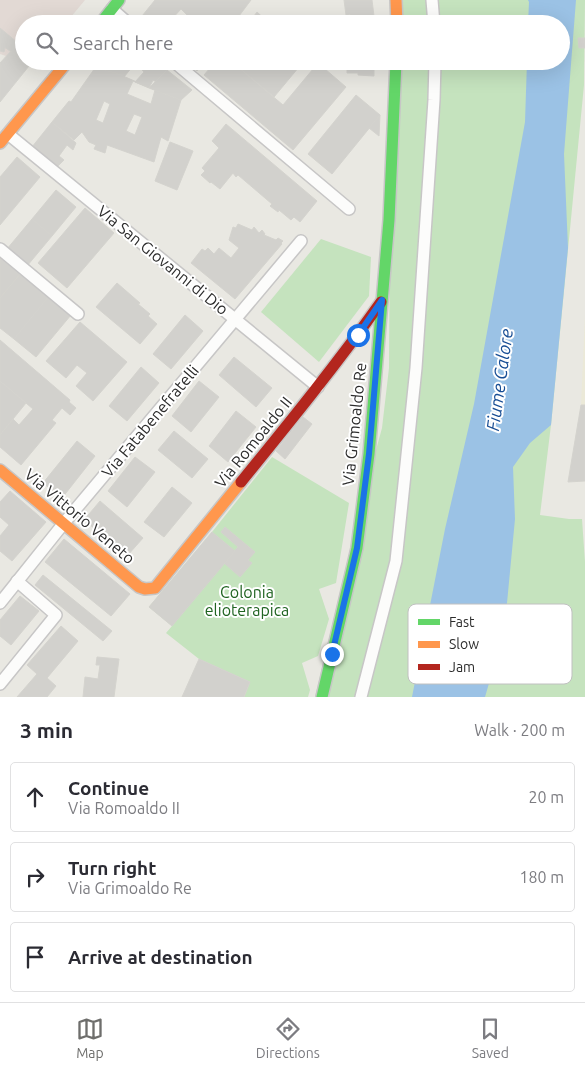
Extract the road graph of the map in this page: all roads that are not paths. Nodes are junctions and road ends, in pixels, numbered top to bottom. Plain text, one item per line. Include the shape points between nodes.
1 (120, 0) edge
2 (396, 0) edge
3 (432, 0) edge
4 (112, 9) junction
5 (107, 15) edge
6 (119, 15) edge
7 (397, 15) edge
8 (433, 15) edge
9 (61, 70) edge
10 (184, 70) edge
11 (396, 70) edge
12 (435, 70) edge
13 (4, 138) edge
14 (348, 209) dead end
15 (301, 241) dead end
16 (0, 250) edge
17 (382, 300) junction
18 (78, 314) dead end
19 (237, 320) junction
20 (318, 387) junction
21 (0, 470) edge
22 (64, 523) junction
23 (17, 581) junction
24 (139, 587) joint
25 (0, 602) edge
26 (0, 684) edge
27 (322, 697) edge
28 (361, 697) edge

1 - 4 street
2 - 7 street
3 - 8 street
4 - 5 street
4 - 6 street
9 - 13 street
10 - 14 street
11 - 17 street, Via Grimoaldo Re
12 - 28 street via 416,368 396,560
13 - 19 street, Via San Giovanni di Dio
15 - 19 street, Via Fatabenefratelli
16 - 18 street
17 - 20 street, Via Romoaldo II
17 - 27 street, Via Grimoaldo Re via 369,454 357,548
19 - 20 street, Via San Giovanni di Dio
19 - 22 street, Via Fatabenefratelli
20 - 24 street, Via Romoaldo II via 154,588 145,590
21 - 22 street, Via Vittorio Veneto
22 - 23 street, Via Fatabenefratelli
22 - 24 street, Via Vittorio Veneto
23 - 25 street, Via Fatabenefratelli
23 - 26 street via 56,615

